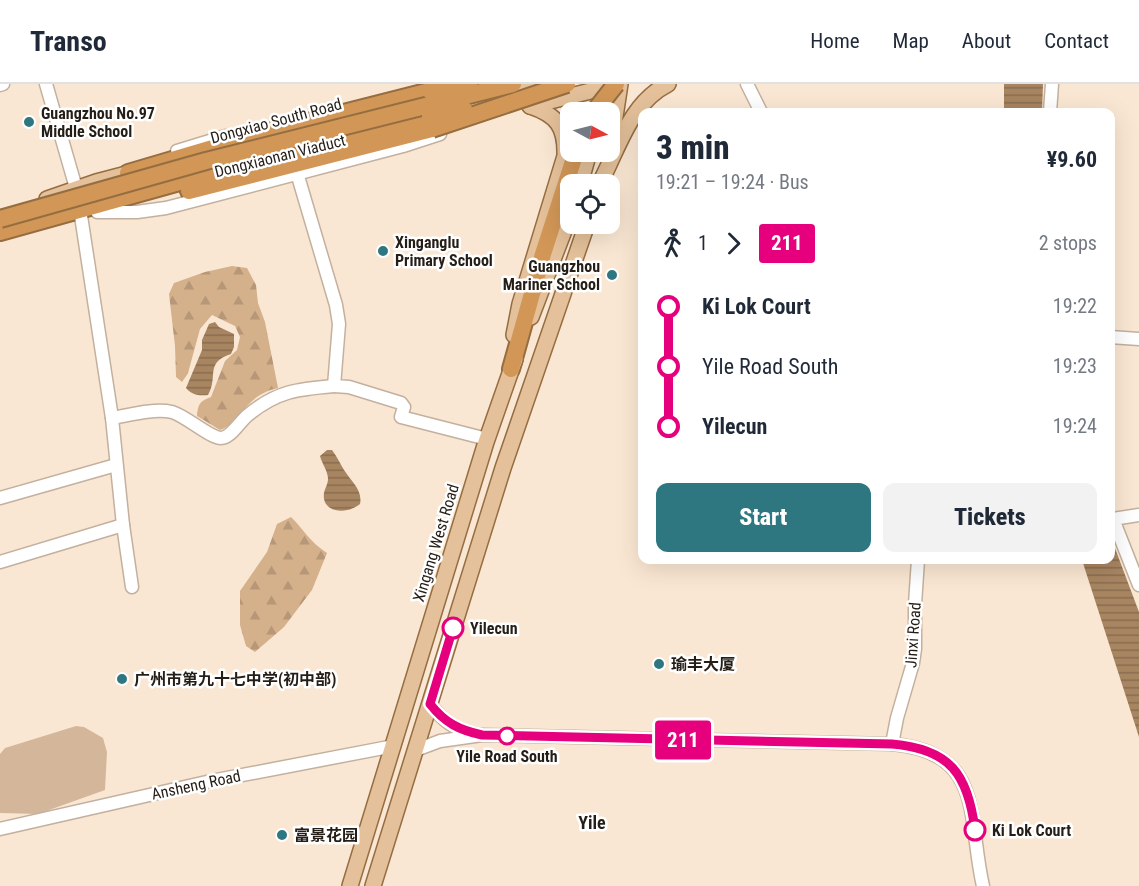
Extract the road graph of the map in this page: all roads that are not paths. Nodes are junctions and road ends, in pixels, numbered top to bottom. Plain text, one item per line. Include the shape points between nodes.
1 (46, 84) edge
2 (467, 84) edge
3 (513, 84) edge
4 (542, 84) edge
5 (564, 84) edge
6 (668, 84) edge
7 (747, 84) edge
8 (1052, 84) edge
9 (607, 85) edge
10 (432, 89) edge
11 (599, 102) edge
12 (599, 102) edge
13 (609, 102) edge
14 (530, 106) junction
15 (759, 108) edge
16 (1050, 108) edge
17 (443, 116) junction
18 (476, 121) junction
19 (424, 123) junction
20 (573, 162) edge
21 (128, 173) junction
22 (297, 173) junction
23 (605, 174) edge
24 (76, 188) junction
25 (0, 213) edge
26 (89, 214) junction
27 (0, 219) edge
28 (0, 232) edge
29 (563, 234) edge
30 (584, 234) edge
31 (0, 238) edge
32 (1115, 337) edge
33 (1139, 339) edge
34 (511, 369) junction
35 (334, 386) junction
36 (112, 418) junction
37 (487, 439) junction
38 (116, 465) junction
39 (0, 498) edge
40 (1139, 514) edge
41 (1115, 519) edge
42 (1115, 524) edge
43 (123, 525) junction
44 (0, 562) edge
45 (918, 564) edge
46 (1139, 585) edge
47 (132, 587) dead end
48 (430, 704) junction
49 (482, 735) junction
50 (892, 744) junction
51 (393, 746) junction
52 (416, 750) junction
53 (0, 829) edge
54 (350, 886) edge
55 (373, 886) edge
56 (983, 886) edge

1 - 24 street
2 - 10 main road, Dongxiao South Road
2 - 21 highway, bridge via 241,140
3 - 27 highway, Dongxiaonan Viaduct, bridge via 206,160
4 - 17 main road
5 - 26 highway, bridge via 432,129
5 - 28 highway, Dongxiaonan Viaduct, bridge via 208,174
6 - 23 main road via 635,111
7 - 15 street
8 - 16 street
9 - 11 highway, bridge
9 - 12 main road
9 - 13 main road
9 - 14 main road
10 - 17 street via 443,107
10 - 21 main road, Dongxiao South Road via 372,114 202,159
14 - 18 main road
14 - 34 main road via 554,118 566,139 565,156 520,304
17 - 19 main road
18 - 19 main road
18 - 22 street via 422,141
19 - 26 main road via 159,191
20 - 34 highway
21 - 24 main road, Dongxiao South Road
22 - 26 street via 166,208
22 - 35 street via 336,305 339,324
24 - 25 main road, Dongxiao South Road
26 - 31 main road
26 - 36 street
29 - 34 main road, Xingang West Road
30 - 48 main road via 503,468
32 - 33 street
34 - 37 main road, Xingang West Road
35 - 36 street via 277,395 223,438 172,412
35 - 37 street via 401,403 401,417
36 - 38 street
37 - 51 main road, Xingang West Road
38 - 39 street
38 - 43 street
40 - 41 street
42 - 46 street
43 - 44 street
43 - 47 street
45 - 50 street, Jinxi Road via 913,663
48 - 49 street via 454,728
48 - 52 main road
49 - 50 street
49 - 52 street via 440,741
50 - 56 street via 927,750 941,757 958,774 969,797
51 - 53 street, Ansheng Road via 211,781
51 - 54 main road, Xingang West Road
52 - 55 main road

